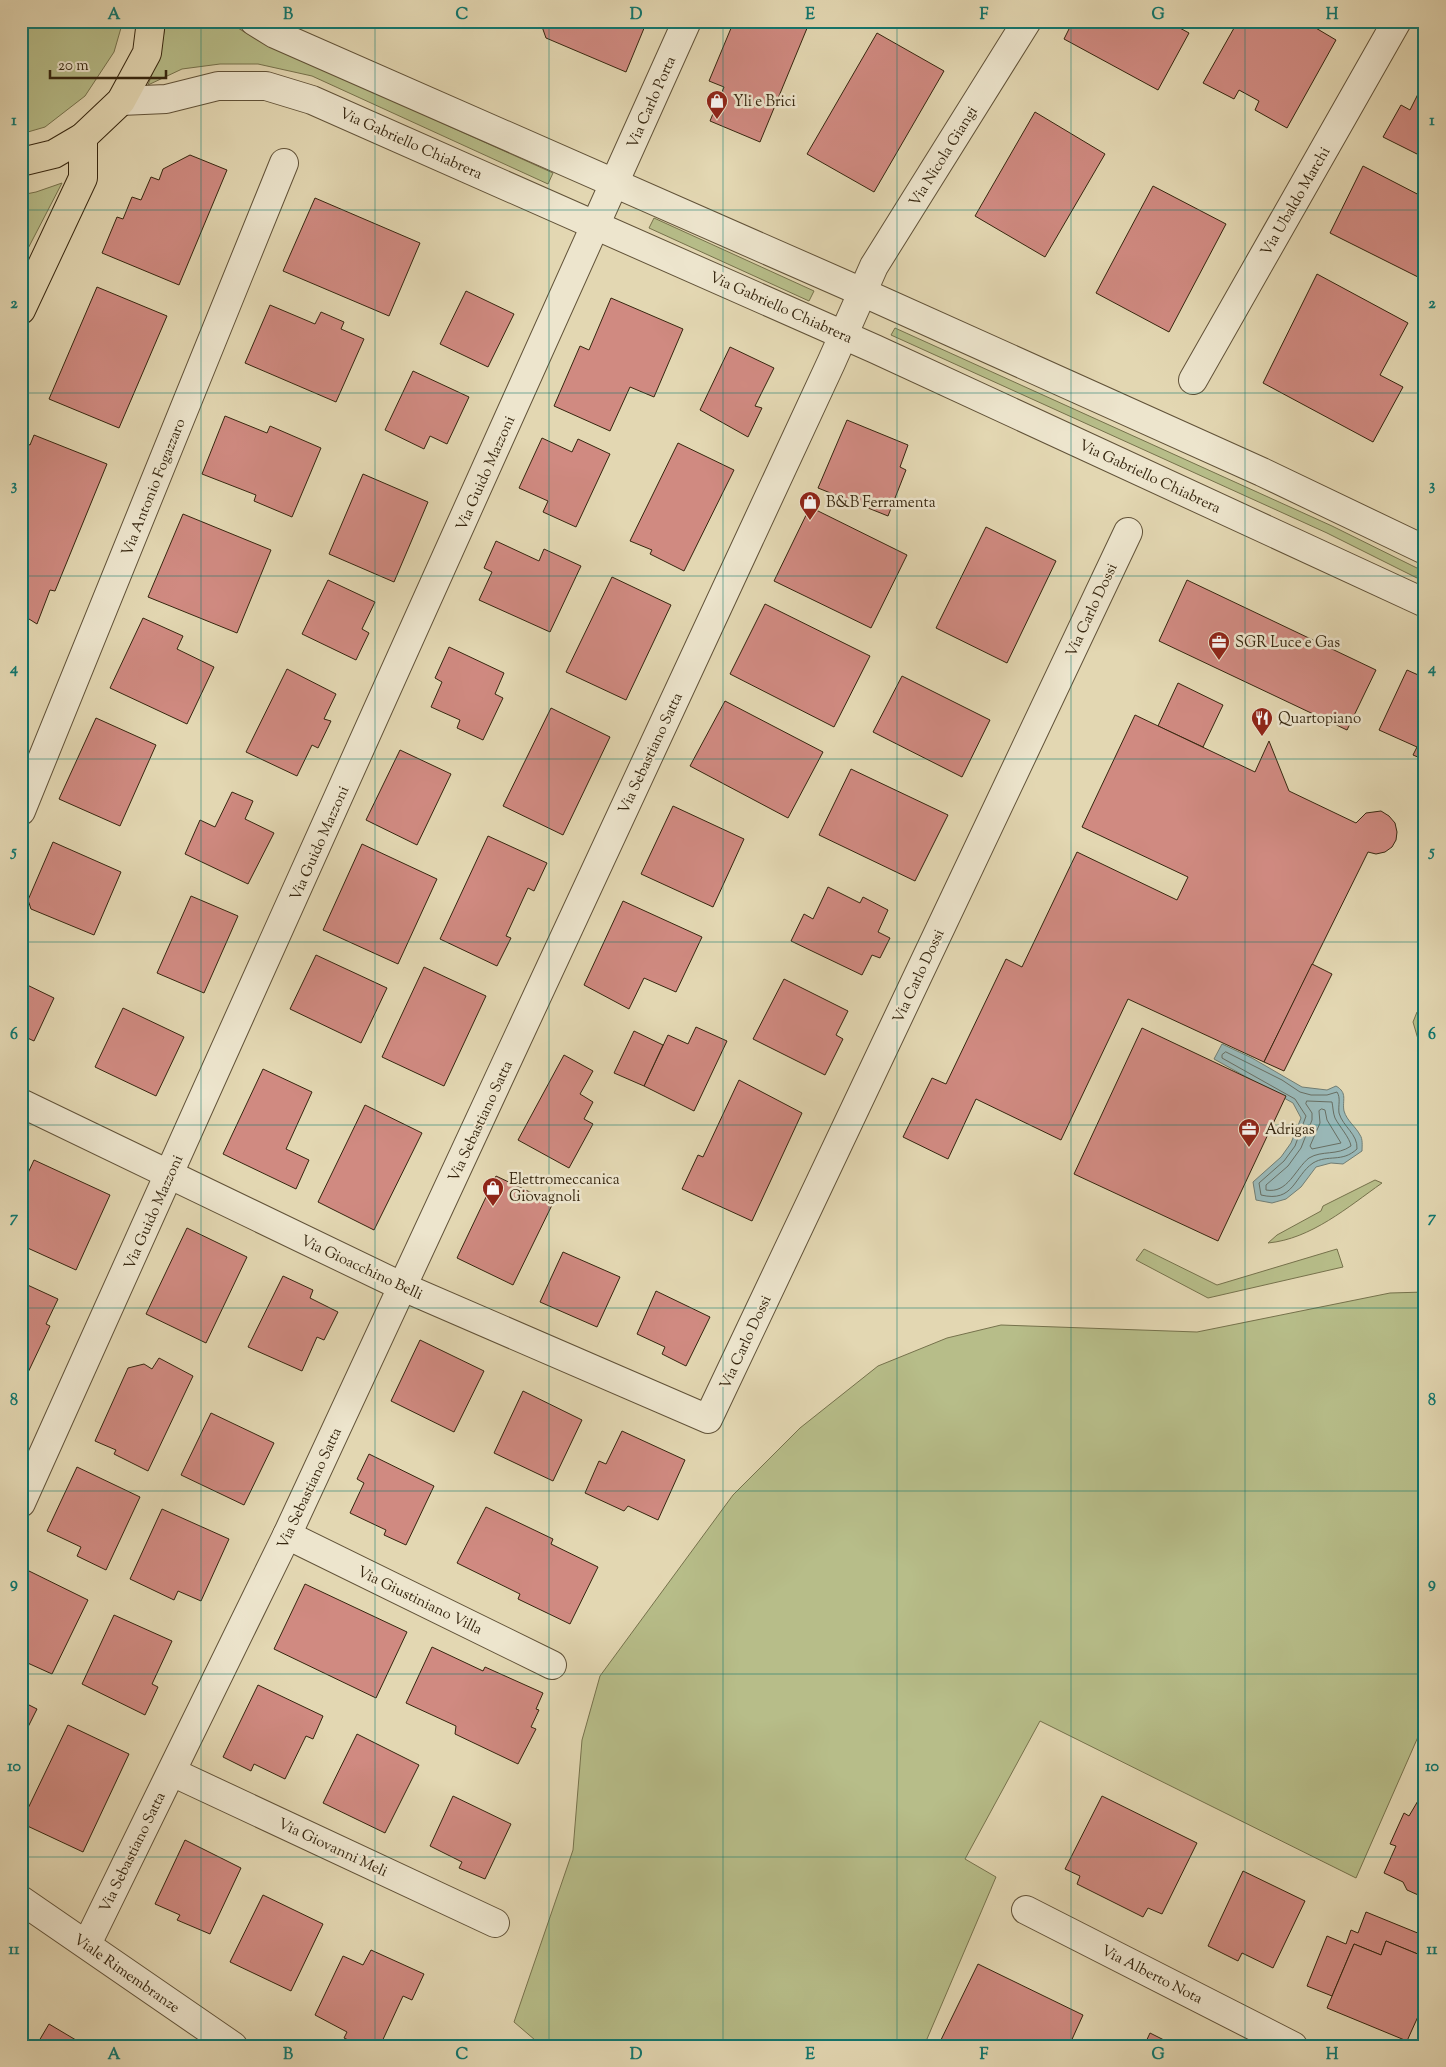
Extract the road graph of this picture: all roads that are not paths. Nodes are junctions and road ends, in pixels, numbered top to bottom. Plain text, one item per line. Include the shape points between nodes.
1 (152, 21) edge
2 (254, 21) edge
3 (687, 21) edge
4 (1027, 21) edge
5 (1397, 21) edge
6 (121, 101) junction
7 (82, 138) junction
8 (21, 162) edge
9 (284, 163) dead end
10 (615, 182) junction
11 (596, 225) junction
12 (862, 292) junction
13 (21, 310) edge
14 (843, 335) junction
15 (1193, 380) dead end
16 (1128, 532) dead end
17 (1425, 550) edge
18 (1425, 602) edge
19 (21, 811) edge
20 (21, 1102) edge
21 (169, 1176) junction
22 (403, 1287) junction
23 (708, 1420) joint
24 (21, 1503) edge
25 (287, 1535) junction
26 (552, 1665) dead end
27 (172, 1772) junction
28 (21, 1900) edge
29 (1026, 1910) dead end
30 (495, 1922) dead end
31 (88, 1944) junction
32 (1281, 2043) edge
33 (233, 2046) edge

1 - 6 main road via 147,53
2 - 10 street via 275,34
3 - 10 street, Via Carlo Porta
4 - 12 street, Via Nicola Giangi via 874,266
5 - 15 street, Via Ubaldo Marchi
6 - 7 main road
6 - 11 street, Via Gabriello Chiabrera via 166,99 218,86 266,86 312,100
7 - 8 main road via 54,154
7 - 13 main road via 83,178
9 - 19 street, Via Antonio Fogazzaro
10 - 11 street, Via Guido Mazzoni
10 - 12 street
11 - 14 street, Via Gabriello Chiabrera
11 - 21 street, Via Guido Mazzoni
12 - 14 street, Via Sebastiano Satta
12 - 17 street via 1262,472
14 - 18 street, Via Gabriello Chiabrera
14 - 22 street, Via Sebastiano Satta
16 - 23 street, Via Carlo Dossi
20 - 21 street, Via Gioacchino Belli
21 - 22 street, Via Gioacchino Belli
21 - 24 street, Via Guido Mazzoni
22 - 23 street, Via Gioacchino Belli
22 - 25 street, Via Sebastiano Satta
25 - 26 street, Via Giustiniano Villa
25 - 27 street, Via Sebastiano Satta
27 - 30 street, Via Giovanni Meli
27 - 31 street, Via Sebastiano Satta
28 - 31 street, Viale Rimembranze
29 - 32 street, Via Alberto Nota
31 - 33 street, Viale Rimembranze

